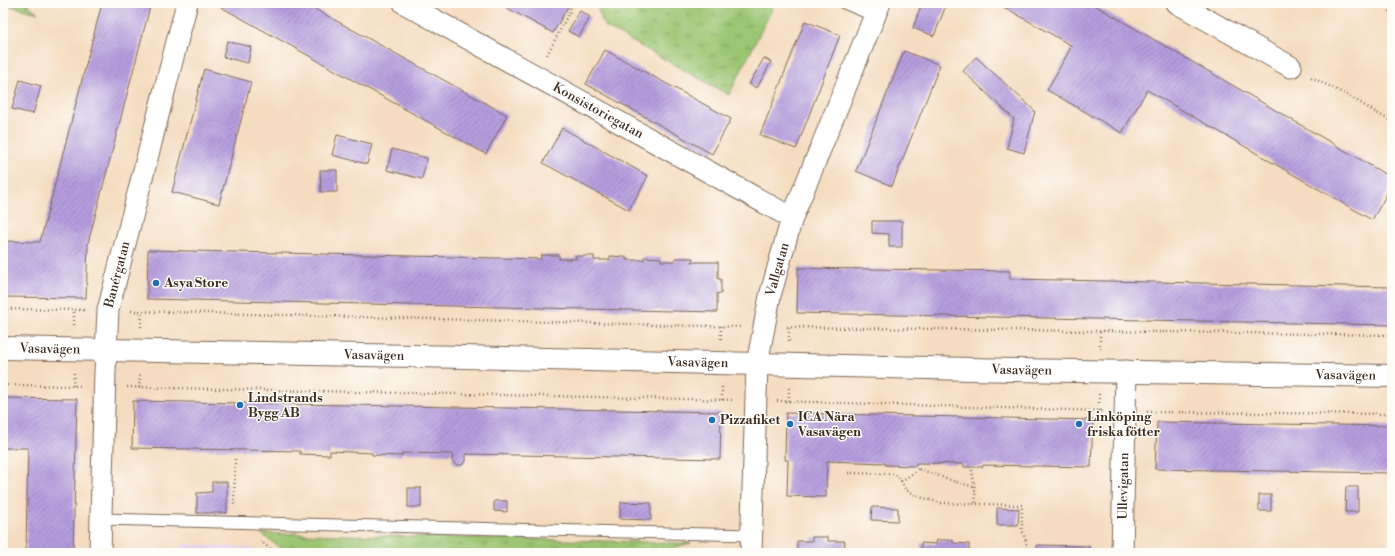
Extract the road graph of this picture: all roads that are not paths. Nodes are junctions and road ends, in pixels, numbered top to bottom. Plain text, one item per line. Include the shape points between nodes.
1 (187, 3) edge
2 (404, 3) edge
3 (844, 3) edge
4 (1177, 3) edge
5 (877, 10) edge
6 (1291, 67) road end
7 (792, 218) junction
8 (3, 348) edge
9 (106, 350) junction
10 (757, 364) junction
11 (1126, 371) junction
12 (1392, 376) edge
13 (101, 519) junction
14 (751, 544) edge
15 (100, 553) edge
16 (1122, 553) edge

1 - 9 street, Banérgatan via 108,310
2 - 7 street, Konsistoriegatan
3 - 5 lane
4 - 6 street
5 - 7 street, Vallgatan
7 - 10 street, Vallgatan via 763,328
8 - 9 main road, Vasavägen
9 - 10 main road, Vasavägen
9 - 13 street, Banérgatan
10 - 11 main road, Vasavägen
10 - 14 street, Vallgatan
11 - 12 main road, Vasavägen
11 - 16 street, Ullevigatan
13 - 14 lane via 233,522
13 - 15 street, Banérgatan

